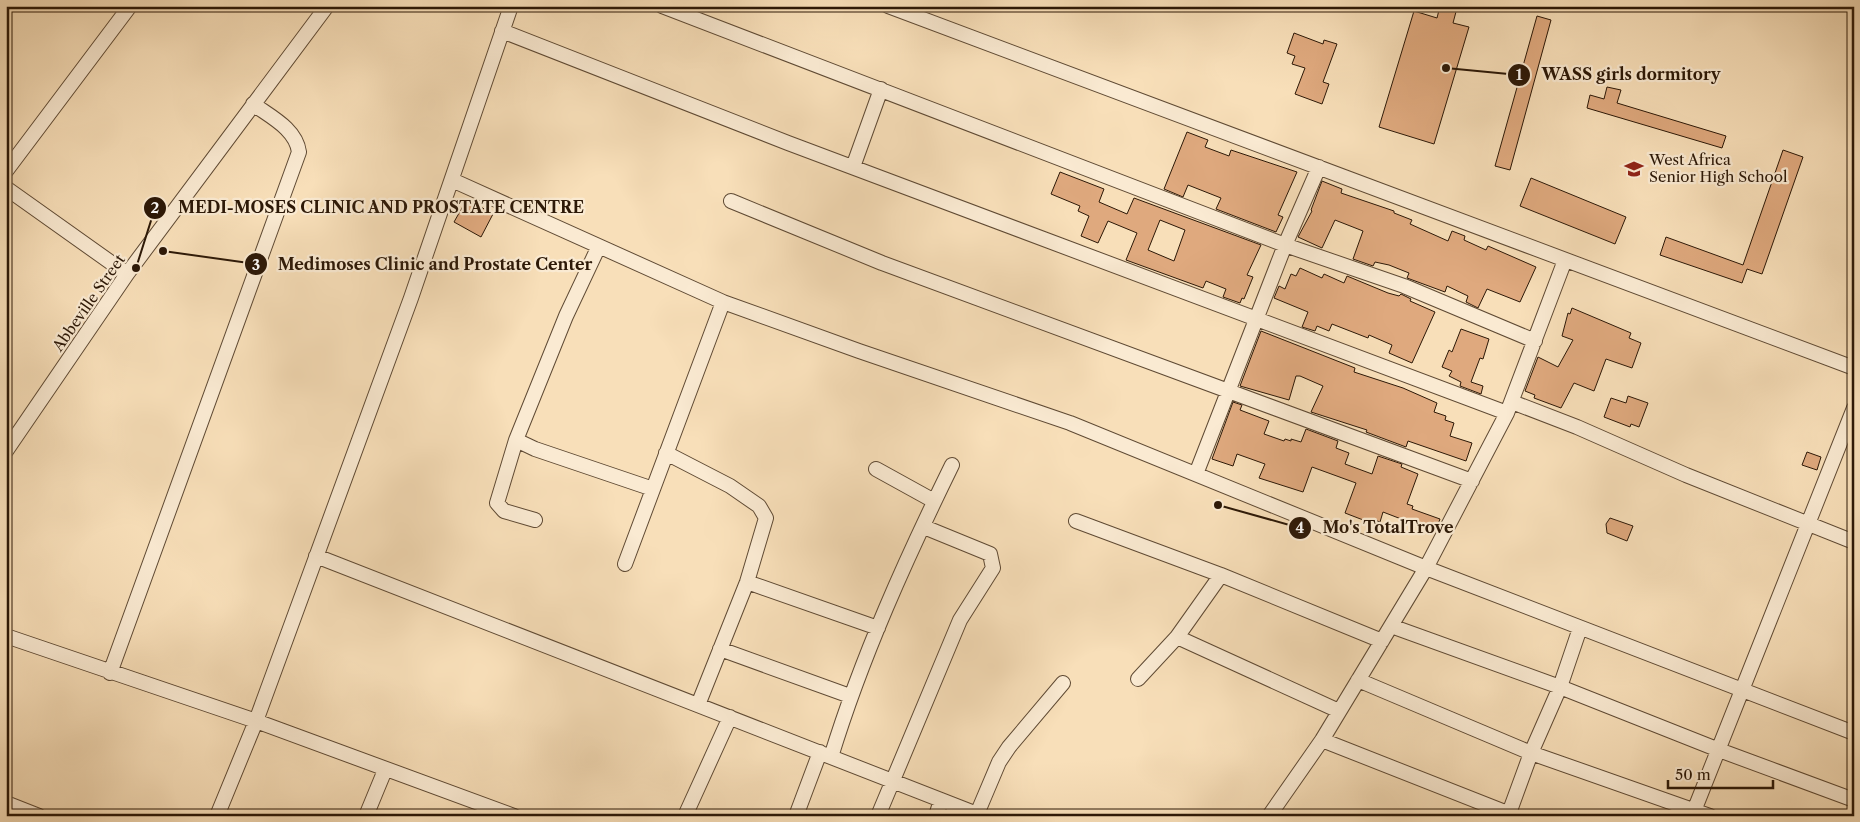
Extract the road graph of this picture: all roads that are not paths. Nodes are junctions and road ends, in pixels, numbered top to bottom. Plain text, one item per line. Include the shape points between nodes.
1 (130, 6) edge
2 (327, 6) edge
3 (511, 6) edge
4 (662, 6) edge
5 (888, 6) edge
6 (502, 31) junction
7 (881, 89) junction
8 (254, 104) junction
9 (853, 167) junction
10 (1319, 168) junction
11 (6, 172) edge
12 (452, 180) junction
13 (6, 188) edge
14 (731, 201) dead end
15 (1285, 245) junction
16 (598, 248) junction
17 (1566, 260) junction
18 (128, 274) junction
19 (723, 302) junction
20 (1258, 319) junction
21 (1535, 341) junction
22 (1854, 368) edge
23 (1229, 391) junction
24 (1510, 408) junction
25 (1854, 408) edge
26 (516, 440) junction
27 (6, 451) edge
28 (666, 452) junction
29 (952, 465) dead end
30 (876, 469) dead end
31 (1196, 474) junction
32 (1472, 481) junction
33 (653, 489) junction
34 (934, 501) junction
35 (535, 520) dead end
36 (1076, 521) dead end
37 (1807, 522) junction
38 (924, 527) junction
39 (1854, 542) edge
40 (316, 556) junction
41 (625, 564) dead end
42 (1426, 568) junction
43 (1221, 575) junction
44 (747, 582) junction
45 (1391, 626) junction
46 (878, 628) junction
47 (1580, 628) junction
48 (6, 636) edge
49 (1177, 637) junction
50 (1382, 641) junction
51 (720, 649) junction
52 (110, 673) junction
53 (1138, 679) dead end
54 (1358, 680) junction
55 (1064, 683) dead end
56 (1560, 687) junction
57 (1743, 690) junction
58 (850, 696) junction
59 (698, 705) junction
60 (1339, 711) junction
61 (730, 717) junction
62 (256, 721) junction
63 (1854, 733) edge
64 (1322, 740) junction
65 (1719, 750) junction
66 (1531, 752) junction
67 (826, 754) junction
68 (385, 770) junction
69 (893, 780) junction
70 (941, 800) junction
71 (1854, 800) edge
72 (6, 803) edge
73 (1694, 813) edge
74 (979, 815) edge
75 (1511, 815) edge
76 (39, 816) edge
77 (217, 816) edge
78 (366, 816) edge
79 (514, 816) edge
80 (685, 816) edge
81 (796, 816) edge
82 (878, 816) edge
83 (936, 816) edge
84 (1269, 816) edge
85 (1710, 816) edge

1 - 11 street
2 - 8 street, Abbeville Street
3 - 6 street
4 - 7 street
5 - 10 street
6 - 9 street
6 - 12 street
7 - 9 street
7 - 15 street
8 - 18 street, Abbeville Street
8 - 52 street via 291,132 298,141 299,152
9 - 20 street
10 - 15 street
10 - 17 street
12 - 16 street
12 - 40 street
13 - 18 street
14 - 23 street via 882,263
15 - 20 street
15 - 21 street via 1404,286
16 - 19 street
16 - 26 street via 566,316
17 - 21 street
17 - 22 street
18 - 27 street, Abbeville Street
19 - 28 street
19 - 31 street via 1070,423
20 - 23 street
20 - 24 street
21 - 24 street
23 - 31 street
23 - 32 street
24 - 32 street
24 - 37 street via 1577,427 1686,475
25 - 37 street
26 - 33 street
26 - 35 street via 497,503 504,511
28 - 33 street
28 - 44 street via 730,486 759,506 766,518
29 - 34 street
30 - 34 street
31 - 42 street
32 - 42 street
33 - 41 street
34 - 38 street
36 - 43 street
37 - 39 street
37 - 57 street
38 - 46 street
38 - 69 street via 990,554 993,568 960,620
40 - 59 street
40 - 62 street
42 - 45 street
42 - 47 street
43 - 49 street
43 - 50 street
44 - 46 street
44 - 51 street
45 - 50 street
45 - 56 street
46 - 58 street
47 - 56 street
47 - 57 street
48 - 52 street
49 - 53 street
49 - 60 street
50 - 54 street
51 - 58 street
51 - 59 street
52 - 62 street
54 - 60 street
54 - 66 street
55 - 74 street via 999,762
56 - 65 street
56 - 66 street
57 - 63 street
57 - 65 street
58 - 67 street
59 - 61 street
60 - 64 street
61 - 67 street
61 - 80 street
62 - 68 street
62 - 77 street
64 - 75 street
64 - 84 street
65 - 71 street
65 - 73 street
66 - 73 street
66 - 75 street
67 - 69 street
67 - 81 street
68 - 78 street
68 - 79 street
69 - 70 street
69 - 82 street
70 - 74 street
70 - 83 street
72 - 76 street
73 - 85 street

